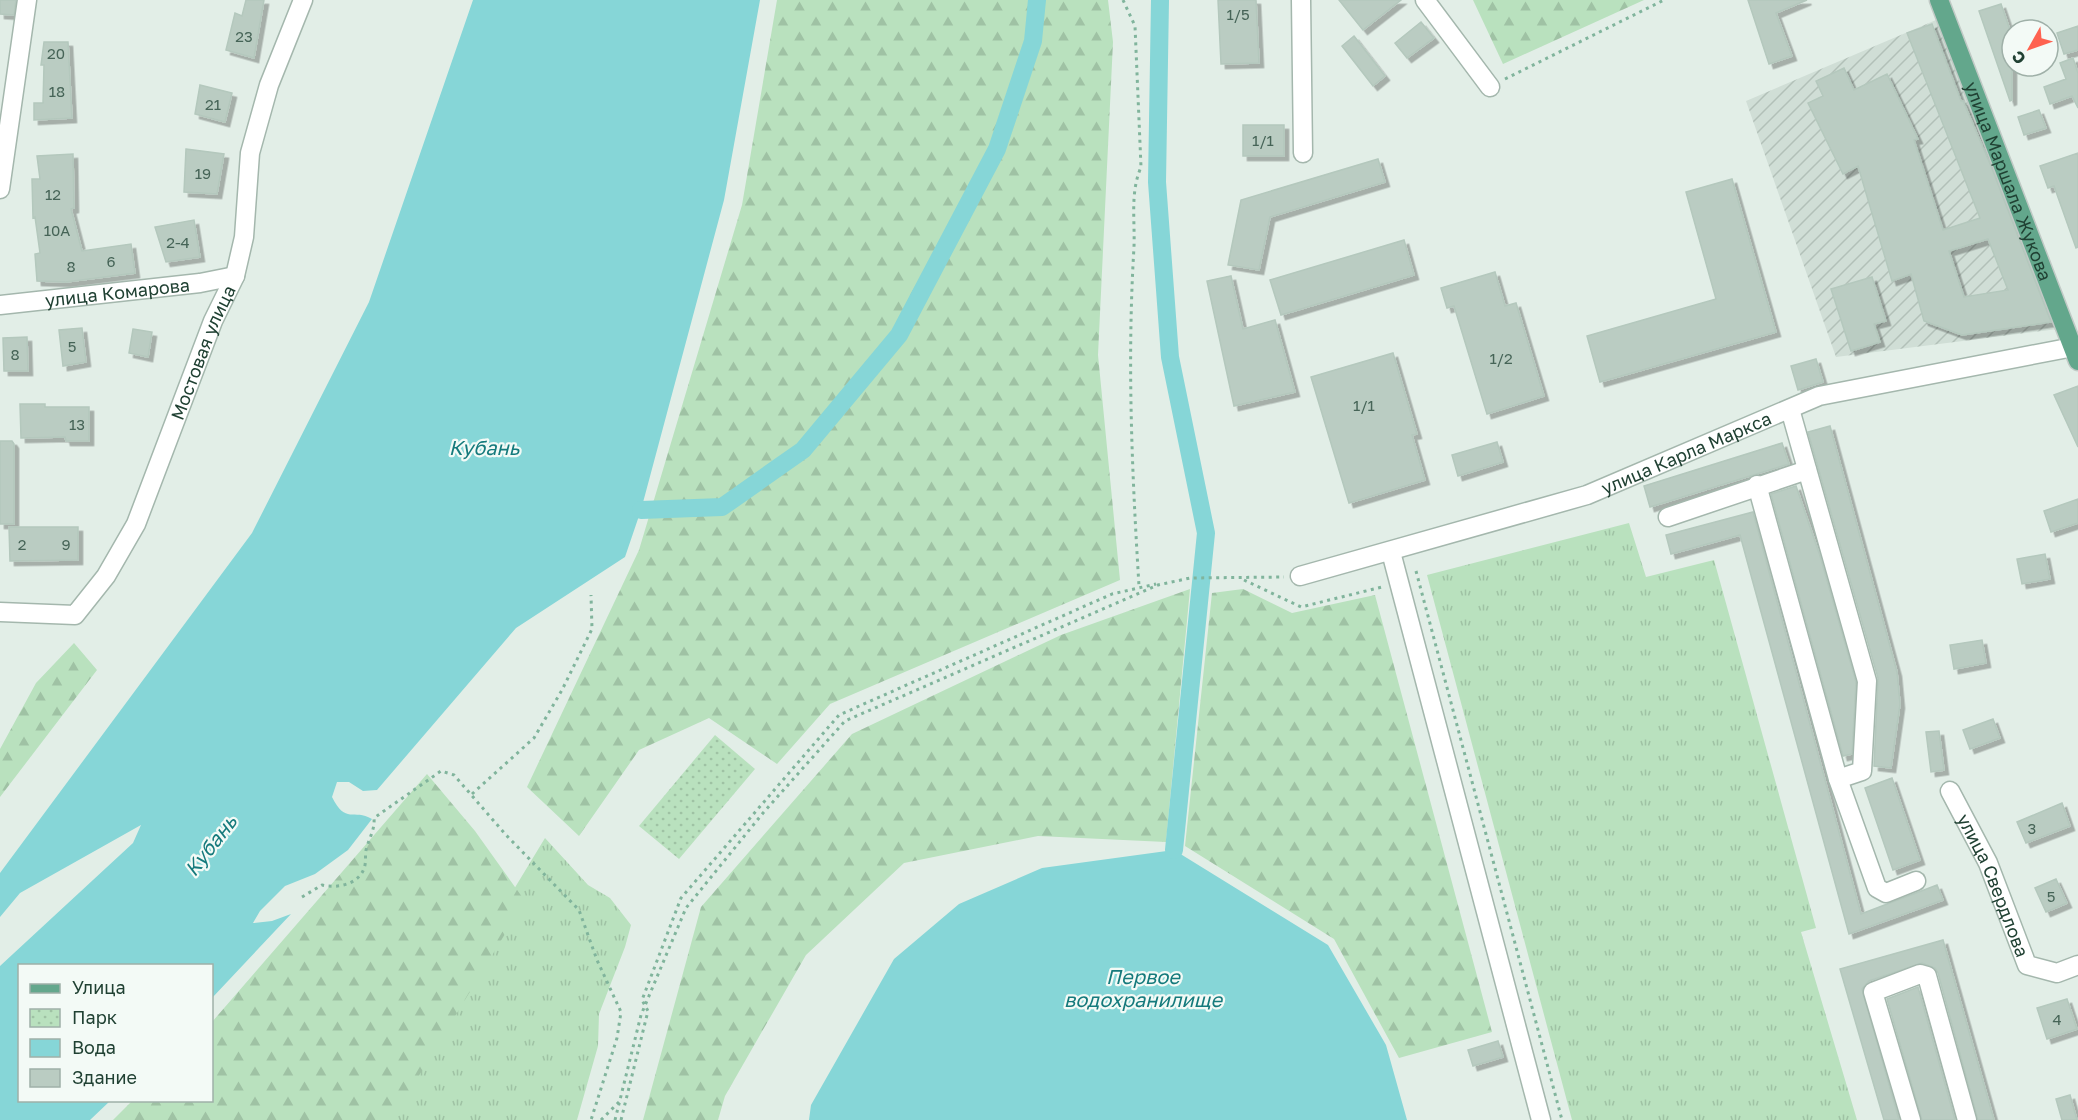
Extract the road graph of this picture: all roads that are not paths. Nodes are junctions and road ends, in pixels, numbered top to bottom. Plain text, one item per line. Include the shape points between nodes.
1 (27, 0) edge
2 (303, 0) edge
3 (1301, 0) edge
4 (1425, 0) edge
5 (1939, 0) edge
6 (1490, 87) road end
7 (1303, 153) dead end
8 (0, 189) edge
9 (235, 276) junction
10 (0, 305) edge
11 (2076, 352) edge
12 (1790, 409) junction
13 (1807, 470) junction
14 (1757, 485) junction
15 (1668, 517) dead end
16 (1391, 552) junction
17 (1300, 576) road end
18 (0, 612) edge
19 (1838, 779) junction
20 (1950, 791) dead end
21 (1916, 880) dead end
22 (2078, 965) edge
23 (1542, 1120) edge
24 (1911, 1120) edge
25 (1967, 1120) edge

1 - 8 street
2 - 9 street, Мостовая улица via 269,85 250,153 244,237
3 - 7 street
4 - 6 street
5 - 11 main road, улица Маршала Жукова
9 - 10 street, улица Комарова
9 - 18 street, Мостовая улица via 213,321 136,524 106,576 75,615
11 - 12 street, улица Карла Маркса via 1819,396
12 - 13 street
12 - 16 street, улица Карла Маркса via 1587,495
13 - 14 street
13 - 19 street via 1867,681 1862,771
14 - 15 street
14 - 19 street
16 - 17 street, улица Карла Маркса
16 - 23 street
19 - 21 street via 1877,888 1886,893
20 - 22 street, улица Свердлова via 1988,863 2027,965 2057,973
24 - 25 street via 1874,992 1920,974 1928,976

